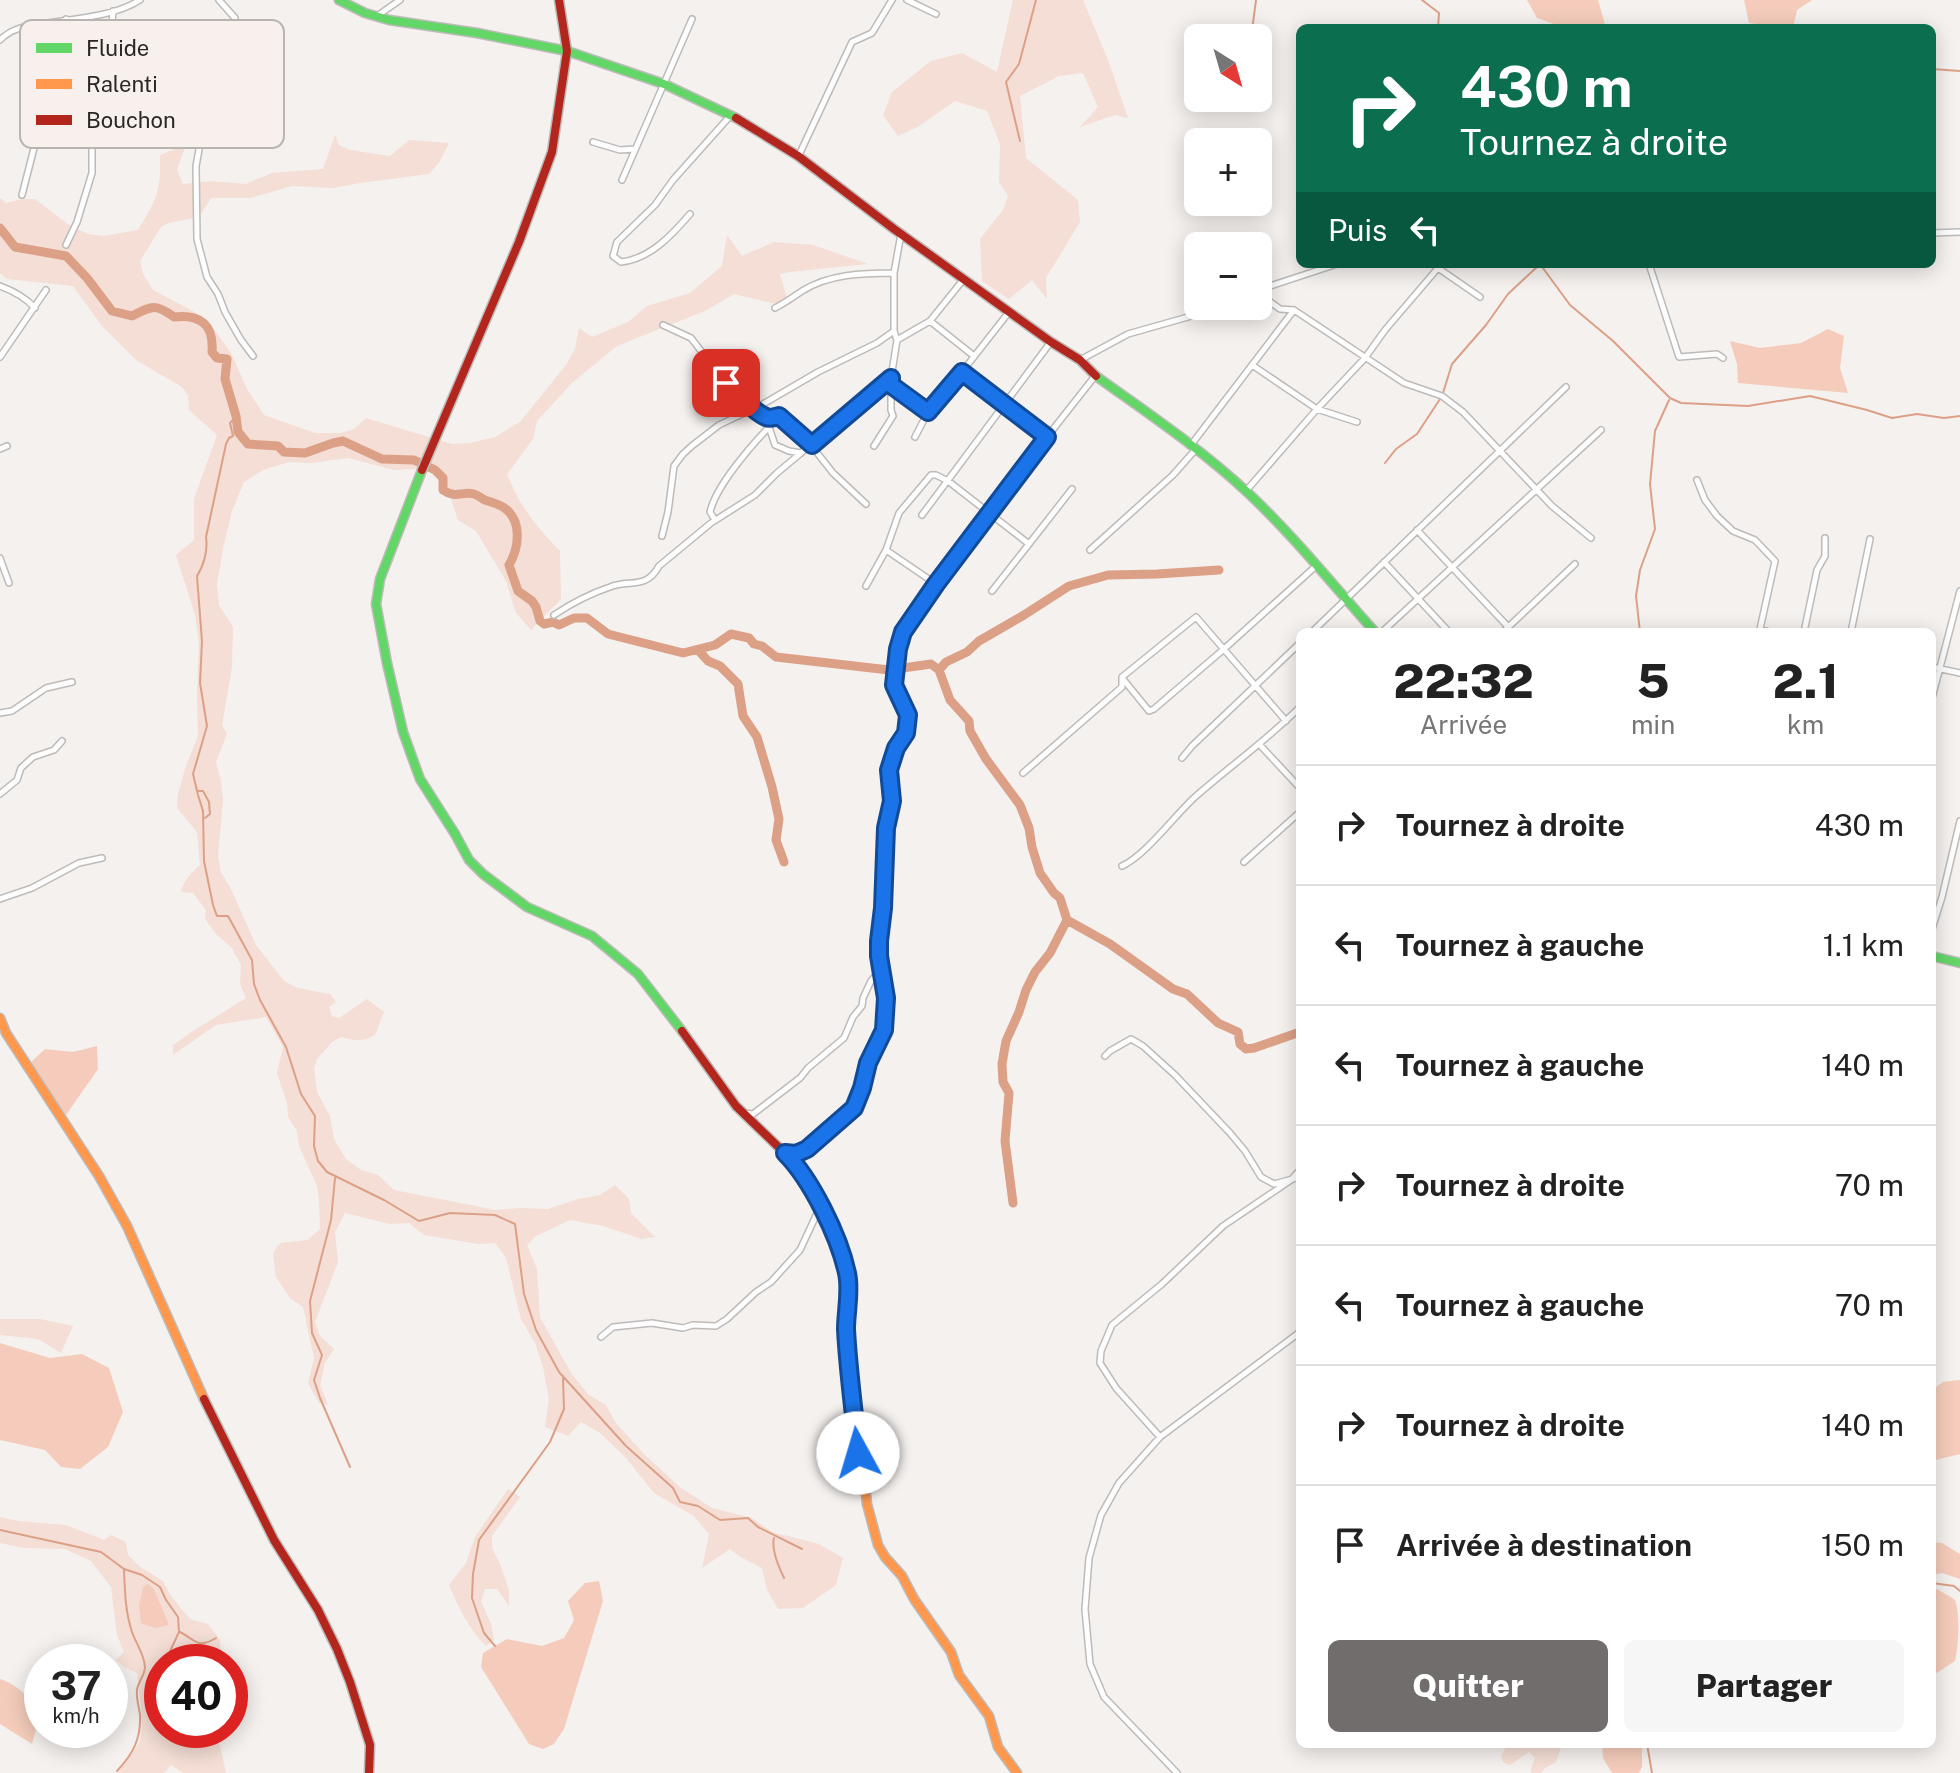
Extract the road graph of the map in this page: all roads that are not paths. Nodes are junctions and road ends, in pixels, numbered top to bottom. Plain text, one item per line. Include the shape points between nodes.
1 (140, 0) edge
2 (219, 0) edge
3 (339, 0) edge
4 (400, 0) edge
5 (559, 0) edge
6 (892, 0) edge
7 (907, 0) edge
8 (113, 11) junction
9 (936, 14) dead end
10 (376, 17) junction
11 (66, 19) joint
12 (692, 19) dead end
13 (61, 20) edge
14 (112, 20) edge
15 (234, 20) edge
16 (20, 28) edge
17 (0, 40) edge
18 (567, 51) junction
19 (664, 84) junction
20 (731, 115) junction
21 (593, 142) dead end
22 (34, 148) edge
23 (92, 148) edge
24 (199, 148) edge
25 (636, 148) junction
26 (798, 156) junction
27 (622, 180) dead end
28 (22, 195) dead end
29 (690, 214) dead end
30 (1960, 232) edge
31 (901, 233) junction
32 (1936, 233) edge
33 (66, 245) dead end
34 (1325, 268) edge
35 (1435, 268) edge
36 (1440, 268) edge
37 (1650, 268) edge
38 (894, 273) junction
39 (964, 279) junction
40 (1272, 285) edge
41 (0, 286) edge
42 (46, 290) dead end
43 (1480, 297) dead end
44 (1272, 303) edge
45 (35, 308) junction
46 (775, 308) dead end
47 (1294, 310) junction
48 (1010, 311) junction
49 (1184, 318) edge
50 (930, 321) junction
51 (663, 325) dead end
52 (894, 331) junction
53 (897, 340) junction
54 (1051, 342) junction
55 (253, 356) dead end
56 (974, 356) junction
57 (0, 357) edge
58 (1365, 358) junction
59 (1723, 358) dead end
60 (1080, 360) junction
61 (1252, 365) junction
62 (962, 372) junction
63 (1096, 376) junction
64 (891, 382) junction
65 (1566, 387) dead end
66 (1005, 405) junction
67 (754, 408) junction
68 (1317, 409) junction
69 (928, 412) junction
70 (770, 419) junction
71 (1357, 422) dead end
72 (769, 427) junction
73 (1601, 430) dead end
74 (915, 437) dead end
75 (1047, 437) junction
76 (812, 445) junction
77 (7, 446) dead end
78 (874, 446) dead end
79 (1194, 447) junction
80 (0, 449) edge
81 (1499, 452) junction
82 (801, 453) junction
83 (1697, 480) dead end
84 (948, 481) junction
85 (1072, 489) dead end
86 (1536, 490) junction
87 (1246, 491) junction
88 (866, 504) dead end
89 (990, 514) junction
90 (922, 515) dead end
91 (715, 520) junction
92 (1417, 530) junction
93 (662, 536) dead end
94 (1591, 538) dead end
95 (1825, 538) dead end
96 (1870, 539) dead end
97 (1029, 544) junction
98 (886, 550) junction
99 (1090, 550) dead end
100 (0, 558) edge
101 (1384, 562) junction
102 (1575, 564) dead end
103 (1316, 565) junction
104 (1453, 567) junction
105 (9, 583) dead end
106 (936, 584) junction
107 (866, 586) dead end
108 (992, 591) dead end
109 (1960, 591) edge
110 (1346, 599) junction
111 (1419, 599) junction
112 (554, 615) dead end
113 (1316, 628) edge
114 (1371, 628) edge
115 (1386, 628) edge
116 (1445, 628) edge
117 (1506, 628) edge
118 (1510, 628) edge
119 (1760, 628) edge
120 (1805, 628) edge
121 (1852, 628) edge
122 (1296, 647) edge
123 (1224, 649) junction
124 (1936, 665) edge
125 (1936, 668) edge
126 (1960, 673) edge
127 (1122, 677) junction
128 (72, 682) dead end
129 (1254, 687) junction
130 (1296, 711) edge
131 (0, 713) edge
132 (1286, 721) junction
133 (62, 741) dead end
134 (1259, 744) junction
135 (1182, 758) dead end
136 (1023, 773) dead end
137 (1296, 784) edge
138 (0, 794) edge
139 (1296, 818) edge
140 (1960, 821) edge
141 (102, 858) dead end
142 (1244, 862) dead end
143 (1122, 866) dead end
144 (0, 899) edge
145 (1936, 916) edge
146 (1936, 957) edge
147 (1960, 963) edge
148 (881, 969) junction
149 (0, 1018) edge
150 (1105, 1056) dead end
151 (745, 1113) junction
152 (785, 1153) junction
153 (1296, 1174) edge
154 (1296, 1178) edge
155 (1291, 1180) junction
156 (821, 1206) junction
157 (1296, 1335) edge
158 (601, 1337) dead end
159 (1160, 1437) junction
160 (369, 1773) edge
161 (1017, 1773) edge
162 (1177, 1773) edge

1 - 8 street
2 - 15 street
3 - 10 main road
4 - 10 street
5 - 18 main road
6 - 26 street via 872,33 852,42
7 - 9 street
8 - 11 street
8 - 14 street
10 - 18 main road
11 - 13 street
12 - 19 street
16 - 17 street
18 - 19 main road
18 - 151 main road via 552,152 537,196 424,465 380,579 376,604 403,732 420,779 469,860 527,907 592,936 638,974
19 - 20 main road
19 - 25 street
20 - 26 main road
20 - 29 street via 617,242 613,256 632,261 668,238
21 - 25 street via 620,150
22 - 28 street
23 - 33 street via 92,173
24 - 55 street via 197,239 207,277
25 - 27 street
26 - 31 main road
30 - 32 street
31 - 38 street
31 - 39 main road
34 - 40 street
35 - 58 street
36 - 43 street
37 - 59 street via 1679,357
38 - 46 street via 825,280
38 - 52 street
39 - 48 main road
39 - 50 street
41 - 45 street
42 - 45 street
44 - 47 street
45 - 57 street
47 - 58 street
47 - 61 street
48 - 54 main road
48 - 56 street
49 - 60 street via 1128,334
50 - 53 street
50 - 56 street
51 - 67 street via 691,338 726,383
52 - 53 street
52 - 67 street
53 - 64 street
54 - 60 main road
54 - 66 street
56 - 62 street
58 - 68 street
58 - 81 street via 1404,383 1442,396
60 - 63 main road
61 - 68 street
61 - 79 street
62 - 66 street
62 - 69 street
63 - 75 street
63 - 79 main road
64 - 69 street
64 - 76 street
64 - 78 street via 893,416
65 - 81 street
66 - 75 street
66 - 84 street
67 - 70 street
67 - 93 street via 719,425 674,466
68 - 71 street
68 - 87 street
69 - 74 street
70 - 72 street
70 - 76 street via 779,416
72 - 82 street via 775,445
72 - 91 street via 713,503 710,512
73 - 86 street
75 - 89 street
76 - 82 street
76 - 88 street
77 - 80 street
79 - 87 main road
79 - 99 street via 1173,475
81 - 86 street
81 - 92 street
82 - 91 street via 755,495
83 - 119 street via 1717,516 1733,531 1755,540 1775,561
84 - 89 street
84 - 90 street
84 - 98 street via 931,475 899,513
85 - 97 street
86 - 94 street
86 - 104 street
87 - 103 main road
89 - 97 street
89 - 106 street
91 - 112 street via 654,576 575,600
92 - 101 street
92 - 104 street
95 - 120 street
96 - 121 street
97 - 108 street
98 - 106 street
98 - 107 street
100 - 105 street
101 - 110 street
101 - 111 street
102 - 118 street
103 - 110 main road
103 - 123 street
104 - 111 street
104 - 117 street
106 - 148 street via 903,632 898,649 894,685 908,715 889,770 892,801 886,828
109 - 124 street
110 - 113 street
110 - 114 main road
111 - 115 street
111 - 116 street
122 - 129 street
123 - 127 street via 1196,617
123 - 127 street via 1149,711
123 - 129 street
125 - 126 street
127 - 136 street via 1122,687
128 - 131 street via 46,688
129 - 132 street
129 - 135 street
130 - 132 street
132 - 134 street
133 - 138 street via 54,750 33,757
134 - 137 street
134 - 143 street
139 - 142 street
140 - 145 street
141 - 144 street
146 - 147 main road
148 - 151 street via 844,1038 757,1111
148 - 152 street via 884,1030 854,1108 807,1149
149 - 160 main road via 120,1214 203,1398 274,1540 331,1636 363,1719 370,1745
150 - 155 street via 1131,1039 1143,1046 1230,1133 1261,1177 1274,1184
151 - 152 main road
152 - 156 main road
153 - 155 street
154 - 155 street
155 - 159 street via 1223,1226 1112,1325 1100,1363
156 - 158 street via 800,1250 771,1282 716,1326 652,1323 613,1327
156 - 161 main road via 848,1275 846,1325 858,1453 878,1545 951,1652 959,1675 989,1716 998,1747
157 - 159 street
159 - 162 street via 1119,1483 1101,1515 1089,1558 1085,1609 1090,1664 1104,1697

